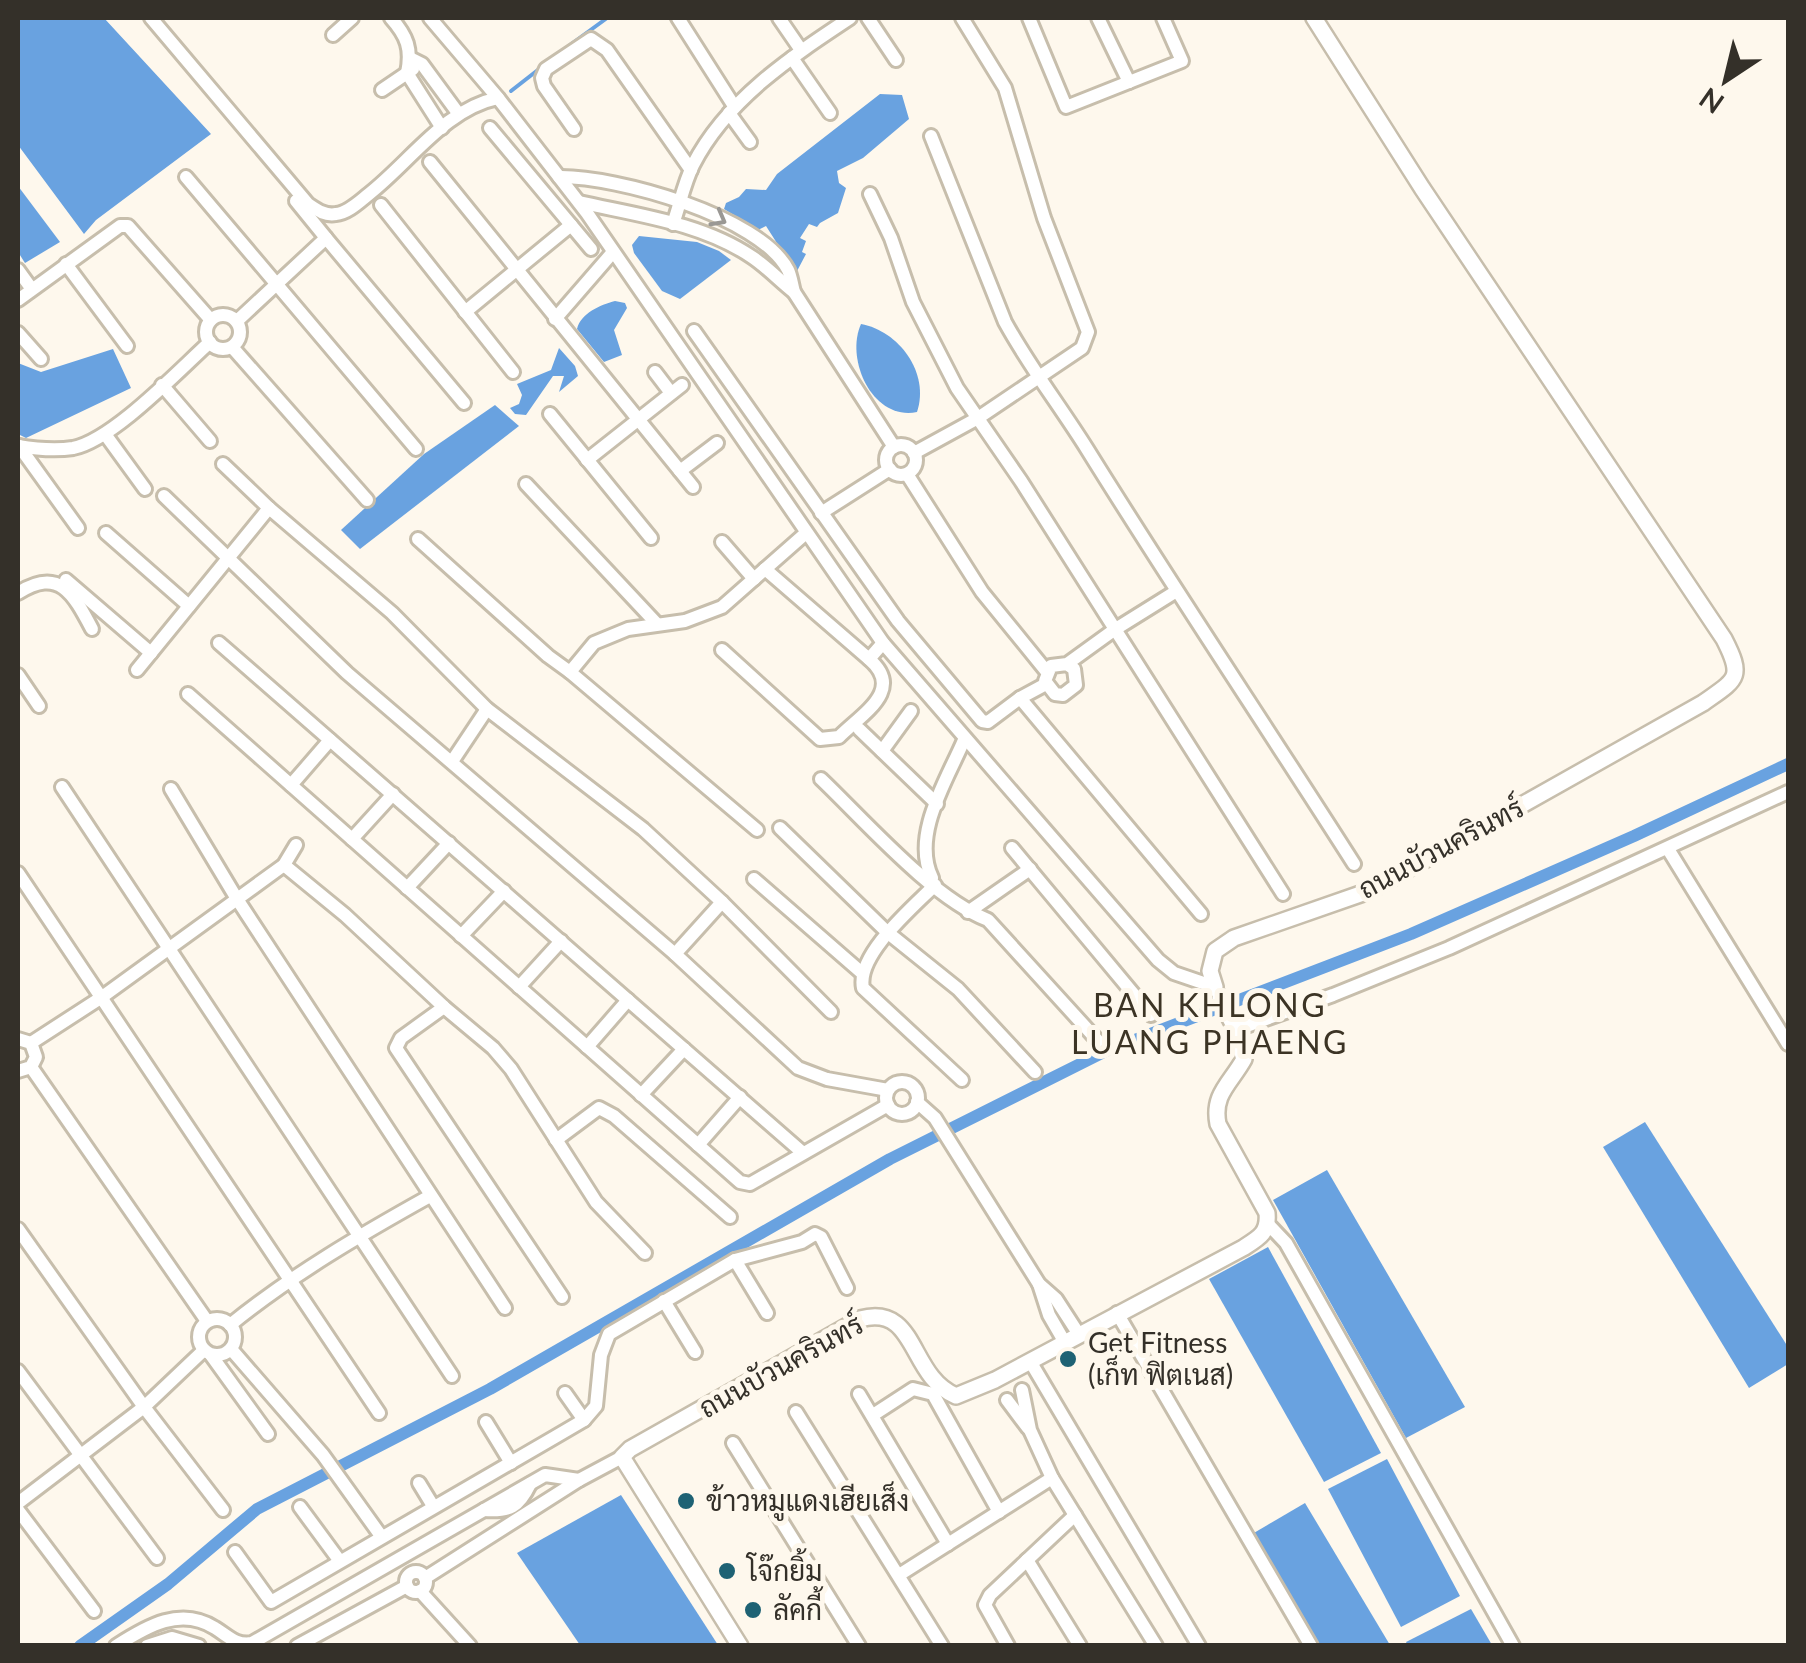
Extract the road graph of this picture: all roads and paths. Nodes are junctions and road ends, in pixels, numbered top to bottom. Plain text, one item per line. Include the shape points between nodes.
1 (152, 18) edge
2 (352, 18) edge
3 (391, 18) edge
4 (430, 18) edge
5 (678, 18) edge
6 (779, 18) edge
7 (850, 18) edge
8 (868, 18) edge
9 (962, 18) edge
10 (1029, 18) edge
11 (1098, 18) edge
12 (1162, 18) edge
13 (1314, 18) edge
14 (333, 35) dead end
15 (797, 54) junction
16 (896, 60) dead end
17 (416, 61) junction
18 (406, 73) junction
19 (1128, 82) junction
20 (382, 90) dead end
21 (498, 98) junction
22 (732, 110) junction
23 (458, 113) junction
24 (830, 113) dead end
25 (442, 128) junction
26 (490, 128) dead end
27 (574, 130) dead end
28 (932, 136) dead end
29 (244, 137) dead end
30 (750, 142) dead end
31 (430, 162) dead end
32 (691, 170) junction
33 (186, 177) dead end
34 (559, 177) junction
35 (870, 194) dead end
36 (579, 202) junction
37 (680, 202) junction
38 (381, 205) dead end
39 (673, 224) junction
40 (571, 226) junction
41 (326, 238) junction
42 (591, 249) dead end
43 (613, 252) junction
44 (66, 264) junction
45 (517, 269) junction
46 (18, 270) edge
47 (275, 286) junction
48 (31, 288) junction
49 (794, 292) junction
50 (18, 300) edge
51 (465, 312) junction
52 (210, 319) junction
53 (556, 319) junction
54 (237, 321) junction
55 (694, 331) dead end
56 (18, 333) edge
57 (210, 342) junction
58 (127, 346) dead end
59 (232, 347) junction
60 (41, 359) dead end
61 (513, 372) dead end
62 (656, 372) dead end
63 (1038, 377) junction
64 (162, 385) junction
65 (464, 403) dead end
66 (550, 414) dead end
67 (978, 418) junction
68 (638, 420) junction
69 (105, 434) junction
70 (210, 441) dead end
71 (717, 442) dead end
72 (18, 446) edge
73 (894, 448) junction
74 (416, 449) dead end
75 (914, 453) junction
76 (588, 460) junction
77 (223, 464) dead end
78 (890, 469) junction
79 (680, 471) junction
80 (907, 474) junction
81 (526, 484) dead end
82 (694, 487) dead end
83 (145, 489) dead end
84 (164, 496) dead end
85 (367, 500) dead end
86 (270, 508) junction
87 (821, 513) junction
88 (78, 528) dead end
89 (106, 532) dead end
90 (806, 533) junction
91 (651, 538) dead end
92 (418, 540) dead end
93 (722, 542) dead end
94 (228, 558) junction
95 (759, 574) junction
96 (66, 580) dead end
97 (1175, 592) junction
98 (18, 594) edge
99 (189, 606) junction
100 (658, 624) junction
101 (92, 628) dead end
102 (1114, 630) junction
103 (219, 643) dead end
104 (883, 644) junction
105 (722, 650) dead end
106 (150, 654) junction
107 (869, 659) junction
108 (1067, 664) junction
109 (137, 670) dead end
110 (570, 672) junction
111 (18, 674) edge
112 (1046, 678) junction
113 (188, 694) dead end
114 (1020, 698) junction
115 (39, 706) dead end
116 (486, 709) junction
117 (912, 711) dead end
118 (859, 730) dead end
119 (330, 740) junction
120 (964, 740) junction
121 (882, 751) junction
122 (453, 760) junction
123 (821, 779) dead end
124 (291, 785) junction
125 (62, 787) dead end
126 (171, 789) dead end
127 (1788, 792) edge
128 (392, 794) junction
129 (936, 804) junction
130 (780, 828) dead end
131 (757, 830) dead end
132 (352, 839) junction
133 (449, 843) junction
134 (296, 845) dead end
135 (1012, 848) dead end
136 (1668, 849) junction
137 (1354, 864) dead end
138 (284, 865) junction
139 (1030, 869) junction
140 (18, 873) edge
141 (754, 879) dead end
142 (935, 885) junction
143 (407, 888) junction
144 (504, 891) junction
145 (1283, 894) dead end
146 (237, 898) junction
147 (722, 902) junction
148 (968, 912) junction
149 (1201, 914) dead end
150 (888, 932) junction
151 (461, 936) junction
152 (561, 941) junction
153 (169, 948) junction
154 (676, 954) junction
155 (862, 973) junction
156 (519, 987) junction
157 (1218, 993) junction
158 (102, 997) junction
159 (628, 1000) junction
160 (444, 1007) junction
161 (831, 1012) dead end
162 (1151, 1015) dead end
163 (1233, 1026) junction
164 (21, 1039) edge
165 (1098, 1041) dead end
166 (1788, 1044) edge
167 (588, 1048) junction
168 (684, 1048) junction
169 (24, 1069) edge
170 (1035, 1072) dead end
171 (962, 1080) dead end
172 (888, 1090) junction
173 (641, 1095) junction
174 (740, 1098) junction
175 (917, 1102) junction
176 (888, 1106) junction
177 (556, 1140) junction
178 (698, 1145) junction
179 (803, 1153) junction
180 (430, 1196) junction
181 (730, 1216) dead end
182 (1269, 1225) junction
183 (18, 1229) edge
184 (358, 1236) junction
185 (645, 1253) dead end
186 (736, 1260) junction
187 (289, 1279) junction
188 (847, 1288) dead end
189 (562, 1296) dead end
190 (664, 1302) junction
191 (505, 1308) dead end
192 (1117, 1312) junction
193 (767, 1313) dead end
194 (206, 1322) junction
195 (230, 1325) junction
196 (1071, 1337) junction
197 (232, 1348) junction
198 (208, 1352) junction
199 (695, 1352) dead end
200 (1030, 1361) junction
201 (18, 1371) edge
202 (452, 1376) dead end
203 (1017, 1381) junction
204 (1001, 1391) junction
205 (565, 1392) dead end
206 (859, 1394) dead end
207 (144, 1408) junction
208 (796, 1412) dead end
209 (379, 1413) dead end
210 (873, 1415) junction
211 (584, 1420) junction
212 (486, 1422) dead end
213 (1030, 1430) junction
214 (268, 1434) dead end
215 (733, 1442) dead end
216 (81, 1458) junction
217 (622, 1458) junction
218 (511, 1463) junction
219 (1052, 1478) junction
220 (579, 1480) junction
221 (419, 1482) dead end
222 (434, 1506) junction
223 (18, 1507) edge
224 (300, 1507) dead end
225 (222, 1510) dead end
226 (999, 1512) junction
227 (1074, 1515) junction
228 (380, 1536) junction
229 (948, 1544) junction
230 (235, 1552) dead end
231 (157, 1558) dead end
232 (339, 1560) junction
233 (1027, 1560) junction
234 (898, 1575) junction
235 (417, 1585) junction
236 (94, 1611) dead end
237 (116, 1646) edge
238 (148, 1646) edge
239 (199, 1646) edge
240 (298, 1646) edge
241 (470, 1646) edge
242 (740, 1646) edge
243 (860, 1646) edge
244 (942, 1646) edge
245 (1008, 1646) edge
246 (1080, 1646) edge
247 (1156, 1646) edge
248 (1199, 1646) edge
249 (1311, 1646) edge
250 (1513, 1646) edge

1 - 25 street via 321,212 336,215 350,208
2 - 14 street
3 - 17 street
4 - 21 street
5 - 22 street
6 - 15 street
7 - 15 street
8 - 16 street
9 - 63 street via 1005,88 1088,332 1082,348
10 - 19 street via 1066,107
11 - 19 street
12 - 19 street via 1182,60
13 - 157 street, ถนนบัวนครินทร์ via 1737,664 1727,686 1703,703 1370,891 1234,938 1215,951 1210,971
15 - 22 street
15 - 24 street
17 - 18 street
17 - 23 street
18 - 20 street
18 - 25 street
21 - 23 street
21 - 34 street
22 - 30 street
22 - 32 street
23 - 25 street
26 - 40 street
27 - 32 street via 542,78 591,39 607,50
28 - 63 street via 1005,322
29 - 41 street
31 - 45 street
32 - 37 street
33 - 47 street
34 - 36 street
34 - 37 street via 588,176
35 - 67 street via 940,359
36 - 39 street
36 - 43 street
37 - 39 street
37 -> 49 street via 775,253
38 - 51 street
39 - 49 street via 720,238
40 - 42 street
40 - 45 street
41 - 47 street
41 - 65 street
43 - 53 street
43 - 90 street
44 - 48 street
44 - 52 street via 128,226
44 - 58 street
45 - 51 street
45 - 53 street
46 - 48 street
47 - 54 street
47 - 74 street
48 - 50 street
49 - 73 street
51 - 61 street
52 - 54 street via 219,314
52 - 57 street
53 - 68 street
54 - 59 street
55 - 87 street
56 - 60 street
57 - 59 street
57 - 64 street
59 - 85 street
62 - 68 street via 677,389
63 - 67 street
63 - 97 street
64 - 69 street
64 - 70 street
66 - 76 street
67 - 75 street
67 - 102 street
68 - 76 street
68 - 79 street
69 - 72 street via 75,448
69 - 83 street
71 - 79 street
72 - 88 street
73 - 75 street
73 - 78 street
75 - 80 street
76 - 91 street
77 - 86 street
78 - 80 street
78 - 87 street
79 - 82 street
80 - 112 street
81 - 100 street
84 - 94 street
86 - 94 street
86 - 116 street via 392,613
87 - 114 street via 898,621 982,721
89 - 99 street
90 - 95 street
90 - 104 street
92 - 110 street
93 - 95 street
94 - 99 street
94 - 122 street via 348,673
95 - 100 street via 722,607
95 - 107 street
96 - 106 street
97 - 102 street
97 - 137 street
98 - 101 street via 36,582 56,584 76,599
99 - 106 street
100 - 110 street via 594,644
102 - 108 street
102 - 145 street
103 - 119 street
104 - 107 street
104 - 120 street
105 - 107 street via 820,739 832,740 882,693 881,669
106 - 109 street
108 - 112 street via 1059,663
108 - 112 street via 1077,677 1071,692 1055,694
110 - 131 street
111 - 115 street
112 - 114 street
113 - 124 street
114 - 149 street
116 - 122 street
116 - 147 street via 643,830
117 - 121 street
118 - 121 street
119 - 124 street
119 - 128 street
120 - 129 street
120 - 157 street via 1158,960
121 - 129 street
122 - 154 street
123 - 142 street
124 - 132 street
125 - 153 street
126 - 146 street
127 - 136 street
128 - 132 street
128 - 133 street
129 - 142 street via 924,849
130 - 150 street
132 - 143 street
133 - 143 street
133 - 144 street
134 - 138 street
135 - 139 street
136 - 163 street via 1333,995
136 - 166 street
138 - 146 street
138 - 160 street
139 - 148 street
139 - 162 street
140 - 158 street
141 - 155 street
142 - 148 street
142 - 150 street
143 - 151 street
144 - 151 street
144 - 152 street
146 - 153 street
146 - 180 street
147 - 154 street
147 - 161 street
148 - 165 street via 988,920
150 - 155 street
150 - 170 street via 958,989
151 - 156 street
152 - 156 street
152 - 159 street
153 - 158 street
153 - 184 street
154 - 172 street via 798,1068
155 - 171 street via 862,988
156 - 167 street
157 - 163 street
158 - 164 street
158 - 187 street
159 - 167 street
159 - 168 street
160 - 177 street via 493,1048
160 - 189 street via 396,1048
163 - 182 street via 1244,1059 1215,1108
164 - 169 street via 36,1058
167 - 173 street
168 - 173 street
168 - 174 street
169 - 194 street
172 - 175 street via 911,1084
172 - 176 street
173 - 178 street
174 - 178 street
174 - 179 street
175 - 176 street via 904,1114
175 - 196 street via 961,1156 1039,1284 1062,1306
176 - 179 street
177 - 181 street via 600,1108
177 - 185 street via 596,1202
178 - 179 street via 746,1185
180 - 184 street
180 - 191 street
182 - 192 street, ถนนบัวนครินทร์ via 1244,1248
182 - 250 street via 1286,1243
183 - 207 street
184 - 187 street
184 - 202 street
186 - 188 street via 815,1234
186 - 190 street
186 - 193 street
187 - 195 street
187 - 209 street
190 - 199 street
190 - 211 street via 609,1334 600,1355 596,1406
192 - 196 street, ถนนบัวนครินทร์
192 - 249 street
194 - 195 street
194 - 198 street via 198,1333
195 - 197 street
196 - 200 street, ถนนบัวนครินทร์
197 - 198 street via 222,1355
197 - 228 street via 323,1455
198 - 207 street
198 - 214 street
200 - 203 street, ถนนบัวนครินทร์
200 - 248 street
201 - 216 street
203 - 204 street, ถนนบัวนครินทร์
203 - 213 street
204 - 213 street
204 - 217 street, ถนนบัวนครินทร์ via 956,1396 940,1390 904,1331 874,1315
205 - 211 street
206 - 210 street
207 - 216 street
207 - 225 street
208 - 234 street
210 - 226 street via 913,1389 933,1394
210 - 229 street
211 - 218 street
212 - 218 street
213 - 219 street
215 - 243 street
216 - 223 street
216 - 231 street
217 - 220 street
217 - 242 street
218 - 222 street
219 - 226 street
219 - 227 street
220 - 235 street
220 - 237 street via 545,1475 506,1511 482,1510 252,1643 233,1641 188,1617 148,1626
221 - 222 street
222 - 228 street
223 - 236 street
224 - 232 street
226 - 229 street
227 - 233 street
227 - 247 street
228 - 232 street
229 - 234 street
230 - 232 street via 271,1602
233 - 245 street via 986,1604
233 - 246 street
234 - 244 street
235 - 240 street
235 - 241 street
238 - 239 street via 172,1638

